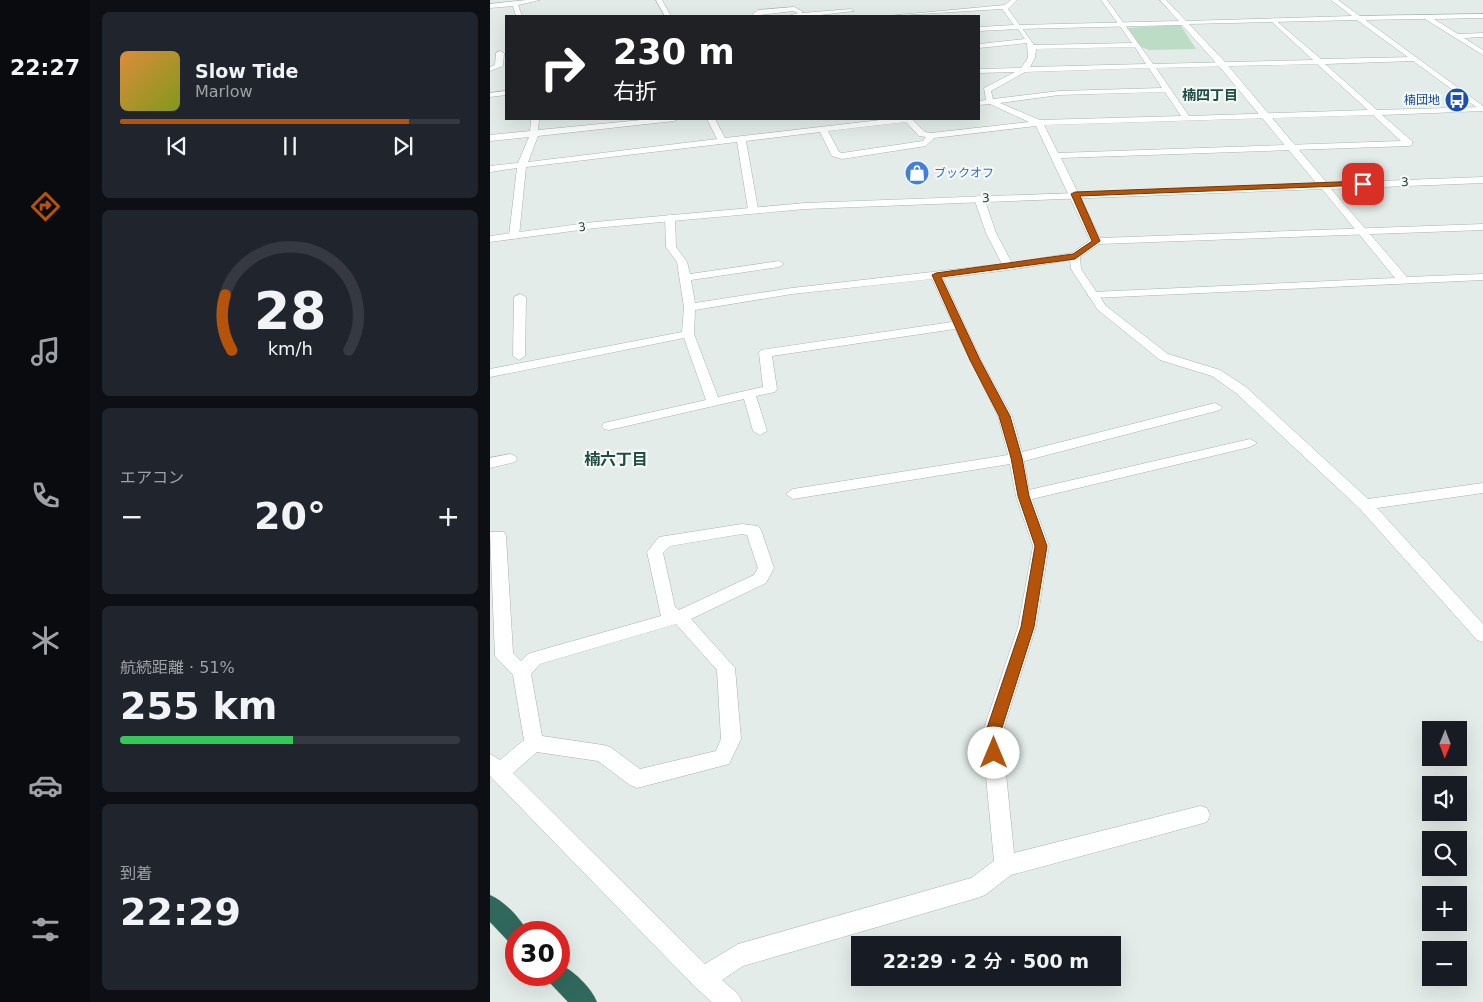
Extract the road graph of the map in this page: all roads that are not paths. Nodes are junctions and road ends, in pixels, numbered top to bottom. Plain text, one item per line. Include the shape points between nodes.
1 (537, 0) edge
2 (659, 0) edge
3 (1014, 0) edge
4 (1104, 0) edge
5 (1163, 0) edge
6 (1334, 0) edge
7 (514, 4) junction
8 (490, 6) edge
9 (1007, 6) junction
10 (851, 11) edge
11 (519, 15) edge
12 (667, 15) edge
13 (755, 15) edge
14 (802, 15) edge
15 (902, 15) edge
16 (1483, 16) edge
17 (1427, 17) junction
18 (1358, 18) junction
19 (1273, 20) junction
20 (1185, 23) junction
21 (1122, 24) junction
22 (1019, 27) junction
23 (980, 29) edge
24 (1483, 35) edge
25 (1455, 36) junction
26 (1031, 44) junction
27 (1137, 45) junction
28 (980, 46) edge
29 (503, 53) edge
30 (1483, 53) edge
31 (490, 55) edge
32 (1413, 59) junction
33 (1318, 61) junction
34 (1222, 64) junction
35 (1151, 66) junction
36 (1027, 68) junction
37 (490, 69) edge
38 (980, 71) edge
39 (1168, 90) junction
40 (505, 93) edge
41 (490, 95) edge
42 (990, 101) junction
43 (980, 103) edge
44 (1483, 110) edge
45 (1375, 113) junction
46 (1265, 116) junction
47 (1186, 118) junction
48 (535, 120) edge
49 (655, 120) edge
50 (712, 120) edge
51 (900, 120) edge
52 (909, 120) edge
53 (636, 121) edge
54 (1038, 122) junction
55 (823, 130) junction
56 (534, 134) junction
57 (931, 136) junction
58 (490, 138) edge
59 (741, 139) junction
60 (723, 142) junction
61 (1292, 147) junction
62 (1055, 156) junction
63 (522, 165) junction
64 (490, 169) edge
65 (1483, 180) edge
66 (1323, 185) junction
67 (1075, 194) junction
68 (979, 198) junction
69 (753, 209) junction
70 (670, 217) junction
71 (1483, 227) edge
72 (1361, 232) junction
73 (514, 236) junction
74 (490, 239) edge
75 (1096, 241) junction
76 (1075, 256) junction
77 (779, 264) dead end
78 (1009, 266) junction
79 (936, 275) junction
80 (1483, 277) edge
81 (685, 278) junction
82 (1403, 280) junction
83 (1092, 295) junction
84 (520, 296) dead end
85 (690, 307) junction
86 (959, 325) junction
87 (688, 334) junction
88 (519, 356) dead end
89 (490, 373) edge
90 (749, 394) junction
91 (712, 402) junction
92 (1215, 407) dead end
93 (609, 426) dead end
94 (760, 431) dead end
95 (1250, 443) dead end
96 (1016, 458) junction
97 (510, 459) dead end
98 (490, 463) edge
99 (1483, 488) edge
100 (792, 494) dead end
101 (1023, 496) junction
102 (1365, 505) junction
103 (490, 537) edge
104 (680, 617) junction
105 (1483, 635) edge
106 (522, 672) junction
107 (534, 743) junction
108 (495, 768) edge
109 (1200, 815) dead end
110 (1005, 866) junction
111 (490, 906) edge
112 (505, 922) edge
113 (703, 979) junction
114 (569, 986) edge
115 (584, 1002) edge
116 (730, 1002) edge

1 - 7 street
2 - 12 street
3 - 9 street
4 - 21 street
5 - 20 street
6 - 18 street
7 - 8 street
7 - 11 street
9 - 15 street
9 - 22 street via 1005,9
10 - 14 street
13 - 14 street via 791,9
16 - 17 street
17 - 18 street
17 - 25 street
18 - 19 street
18 - 32 street
19 - 20 street
19 - 33 street
20 - 21 street
20 - 34 street
21 - 22 street
21 - 27 street
22 - 23 street
22 - 26 street
24 - 25 street
25 - 30 street
26 - 27 street
26 - 28 street
26 - 36 street via 1032,59
27 - 35 street
29 - 31 street
29 - 37 street via 499,66
32 - 33 street
32 - 44 street
33 - 34 street
33 - 45 street
34 - 35 street
34 - 46 street
35 - 36 street
35 - 39 street
36 - 38 street
36 - 42 street via 987,90
39 - 42 street via 1059,93
39 - 47 street
40 - 41 street
42 - 43 street
42 - 54 street
44 - 45 street
45 - 46 street
45 - 61 street via 1409,143
46 - 47 street
46 - 61 street
47 - 54 street
48 - 56 street
49 - 53 street
50 - 60 street
51 - 55 street
52 - 57 street via 922,134
53 - 56 street
54 - 57 street
54 - 62 street
55 - 57 street via 836,154 842,156 926,143
55 - 59 street
56 - 58 street
56 - 63 street
59 - 60 street
59 - 69 street
60 - 63 street
61 - 62 street
61 - 66 street
62 - 67 street
63 - 64 street
63 - 73 street
65 - 66 street, 3
66 - 67 street, 3
66 - 72 street
67 - 68 street, 3
67 - 75 street
68 - 69 street, 3
68 - 78 street via 991,233
69 - 70 street, 3
70 - 73 street, 3
70 - 81 street via 671,247 682,262
71 - 72 street
72 - 75 street
72 - 82 street
73 - 74 street, 3
75 - 76 street
76 - 78 street
76 - 83 street via 1076,269
77 - 81 street
78 - 79 street
79 - 85 street via 792,290
79 - 86 street
80 - 82 street
81 - 85 street
82 - 83 street
83 - 102 street via 1102,308 1164,357 1216,373 1241,390
84 - 88 street
85 - 87 street
86 - 90 street via 765,353 770,389
86 - 96 street via 1004,416
87 - 89 street
87 - 91 street
90 - 91 street
90 - 94 street
91 - 93 street
92 - 96 street
95 - 101 street
96 - 100 street
96 - 101 street
97 - 98 street
99 - 102 street
101 - 110 street via 1041,546 1027,627 992,734
102 - 105 street
103 - 106 street via 498,536 504,656
104 - 104 street via 760,579 766,568 753,530 665,540 655,552 666,611
104 - 106 street via 534,659
104 - 107 street via 726,668 731,739 722,758 637,779 602,753
106 - 107 street
107 - 108 street
108 - 113 street
109 - 110 street
110 - 113 street via 978,887 738,956
111 - 112 highway
113 - 116 street
114 - 115 highway

